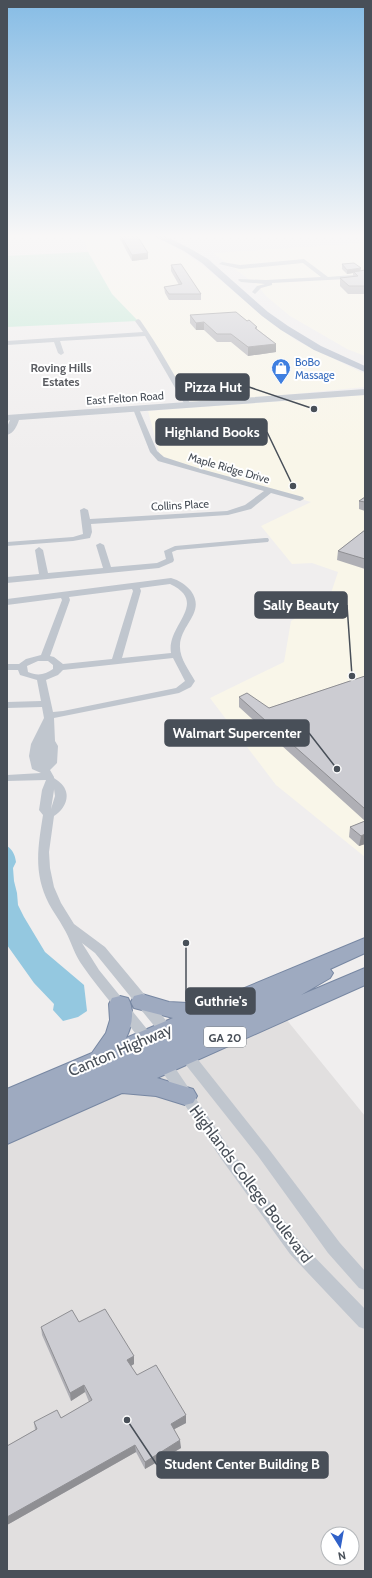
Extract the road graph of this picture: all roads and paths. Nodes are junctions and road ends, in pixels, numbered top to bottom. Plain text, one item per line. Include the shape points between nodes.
1 (263, 308) edge
2 (264, 308) edge
3 (138, 321) dead end
4 (282, 321) junction
5 (306, 332) junction
6 (147, 334) junction
7 (56, 340) junction
8 (7, 343) edge
9 (61, 353) dead end
10 (365, 361) edge
11 (365, 364) edge
12 (365, 369) edge
13 (365, 392) edge
14 (188, 405) junction
15 (136, 409) junction
16 (12, 417) edge
17 (7, 432) edge
18 (269, 491) junction
19 (300, 499) dead end
20 (84, 510) dead end
21 (87, 522) junction
22 (265, 540) dead end
23 (7, 544) edge
24 (100, 545) dead end
25 (39, 550) dead end
26 (108, 570) junction
27 (44, 576) junction
28 (7, 580) edge
29 (135, 585) junction
30 (64, 595) junction
31 (7, 602) edge
32 (176, 655) junction
33 (45, 658) junction
34 (116, 662) junction
35 (7, 667) edge
36 (22, 667) junction
37 (59, 667) junction
38 (42, 678) junction
39 (46, 704) junction
40 (7, 705) edge
41 (48, 717) junction
42 (48, 773) junction
43 (7, 778) edge
44 (70, 926) junction
45 (356, 948) edge
46 (365, 976) edge
47 (142, 1002) junction
48 (120, 1004) junction
49 (213, 1010) junction
50 (166, 1047) junction
51 (99, 1059) junction
52 (118, 1085) junction
53 (185, 1096) junction
54 (7, 1098) edge
55 (7, 1116) edge
56 (7, 1134) edge
57 (365, 1283) edge
58 (365, 1321) edge

1 - 4 main road
2 - 5 main road via 295,328
3 - 6 street
4 - 5 main road
4 - 11 main road via 282,324 328,348
4 - 12 main road via 309,343
5 - 10 main road
6 - 7 street
6 - 14 street
7 - 8 street
7 - 9 street
13 - 14 street, East Felton Road
14 - 15 street, East Felton Road
15 - 16 street, East Felton Road
15 - 18 street, Maple Ridge Drive via 154,452 161,459
16 - 17 street via 13,426
18 - 19 street, Maple Ridge Drive
18 - 21 street, Collins Place via 248,506 228,513
20 - 21 street
21 - 23 street via 86,536
22 - 26 street via 175,548 168,551 170,560 159,565
24 - 26 street
25 - 27 street
26 - 27 street
27 - 28 street
29 - 30 street
29 - 32 street via 172,581 188,592 192,610 174,642
29 - 34 street via 137,591
30 - 31 street
30 - 33 street via 66,600
32 - 34 street
32 - 41 street via 190,681 179,690
33 - 36 street via 33,659
33 - 37 street via 55,661
34 - 37 street
35 - 36 street
36 - 38 street via 23,673 27,676
37 - 38 street via 55,673
38 - 39 street
39 - 40 street
39 - 41 street
41 - 42 street via 50,741 53,746 52,763
41 - 42 street via 44,730 37,740 34,754 36,767
42 - 43 street via 27,778
42 - 44 street via 60,789 61,796 57,810 49,814 43,852 44,868 55,904
44 - 47 street via 100,950
44 - 48 street via 82,955
45 - 49 highway, Canton Highway / GA 20
45 - 50 highway via 293,991
46 - 50 highway, GA 20
47 - 49 highway via 185,1012
47 - 50 street
48 - 50 street
48 - 51 highway via 120,1030
49 - 50 highway, Canton Highway / GA 20
50 - 51 highway, Canton Highway / GA 20
50 - 52 highway, GA 20
50 - 53 street, Highlands College Boulevard
50 - 55 highway
50 - 57 street, Highlands College Boulevard via 263,1152 334,1248
51 - 54 highway, Canton Highway / GA 20
52 - 53 highway via 154,1086
52 - 56 highway, GA 20
53 - 58 street, Highlands College Boulevard via 296,1249

